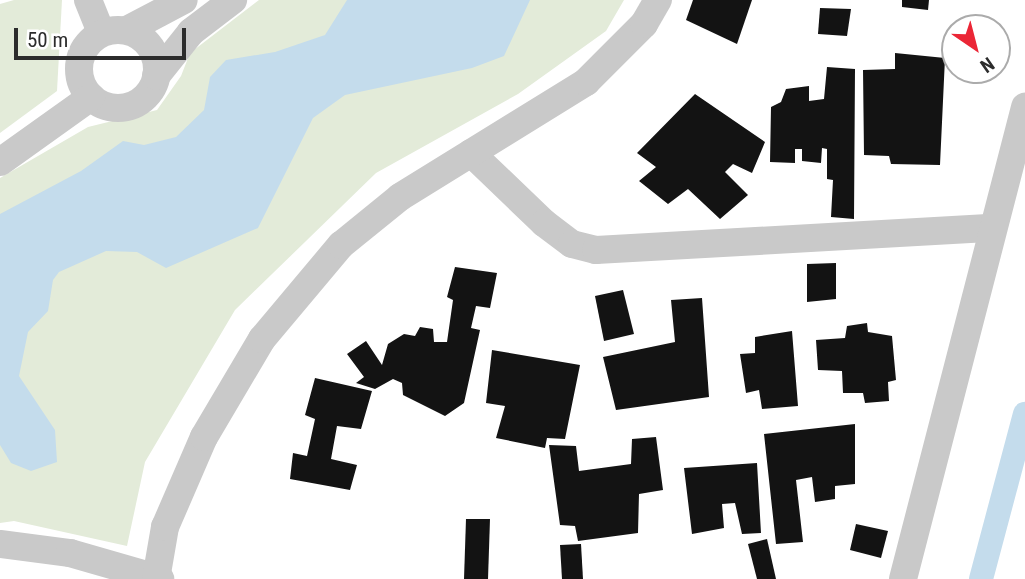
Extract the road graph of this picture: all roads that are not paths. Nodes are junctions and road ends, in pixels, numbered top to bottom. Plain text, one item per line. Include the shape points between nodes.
1 (88, 0) edge
2 (184, 0) edge
3 (233, 0) edge
4 (658, 0) edge
5 (114, 32) junction
6 (156, 76) junction
7 (91, 97) junction
8 (1025, 106) edge
9 (471, 153) junction
10 (0, 162) edge
11 (992, 228) junction
12 (0, 544) edge
13 (157, 579) edge
14 (903, 579) edge

1 - 5 street
2 - 5 street
3 - 6 street via 191,32
4 - 9 street via 644,24 586,82
5 - 6 street via 149,45 156,57
5 - 7 street via 90,40 79,63 79,75
6 - 7 street via 147,94 126,107 101,104
7 - 10 street
8 - 11 street
9 - 11 street via 544,223 572,244 596,250
9 - 13 street via 362,224 262,339 181,483 165,527
11 - 14 street
12 - 13 street via 70,553

